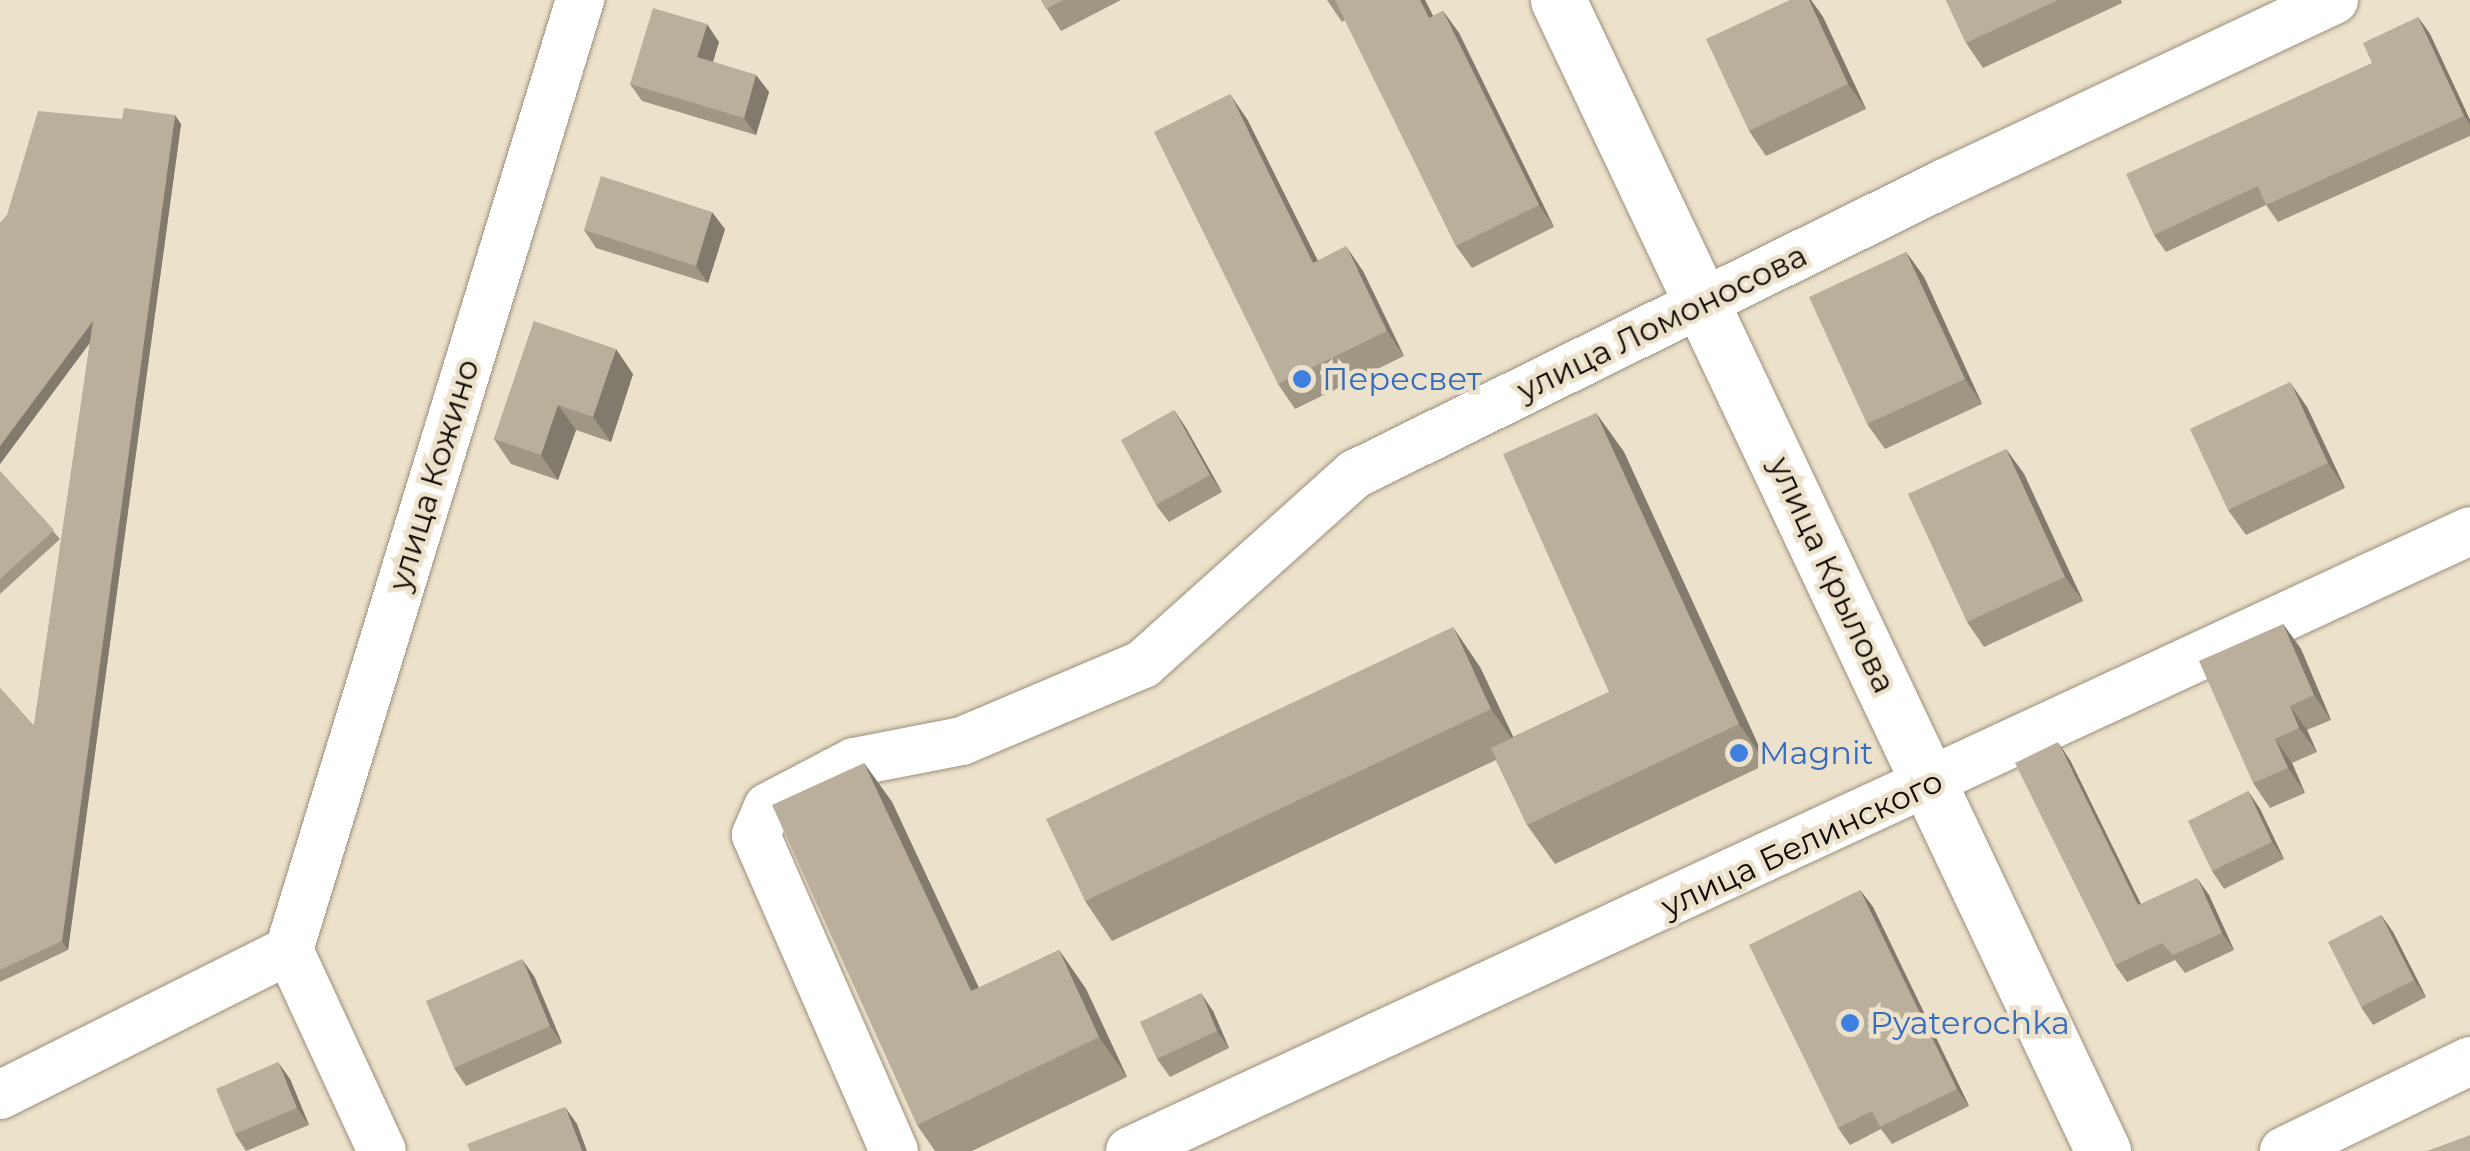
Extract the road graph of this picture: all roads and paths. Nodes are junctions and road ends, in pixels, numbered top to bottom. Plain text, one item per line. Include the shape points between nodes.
1 (580, 0) edge
2 (1558, 0) edge
3 (2334, 0) edge
4 (1703, 304) junction
5 (2470, 531) edge
6 (1931, 785) junction
7 (289, 950) junction
8 (2470, 1061) edge
9 (0, 1096) edge
10 (382, 1151) edge
11 (894, 1151) edge
12 (1130, 1151) edge
13 (2103, 1151) edge
14 (2284, 1151) edge

1 - 7 street, улица Кожино
2 - 4 main road, улица Крылова
3 - 4 street, улица Ломоносова
4 - 6 main road, улица Крылова
4 - 11 street, улица Ломоносова via 1355,474 1143,664 962,741 854,762 768,807 756,834
5 - 6 street, улица Белинского
6 - 12 street, улица Белинского
6 - 13 main road, улица Крылова
7 - 9 street
7 - 10 street
8 - 14 street

